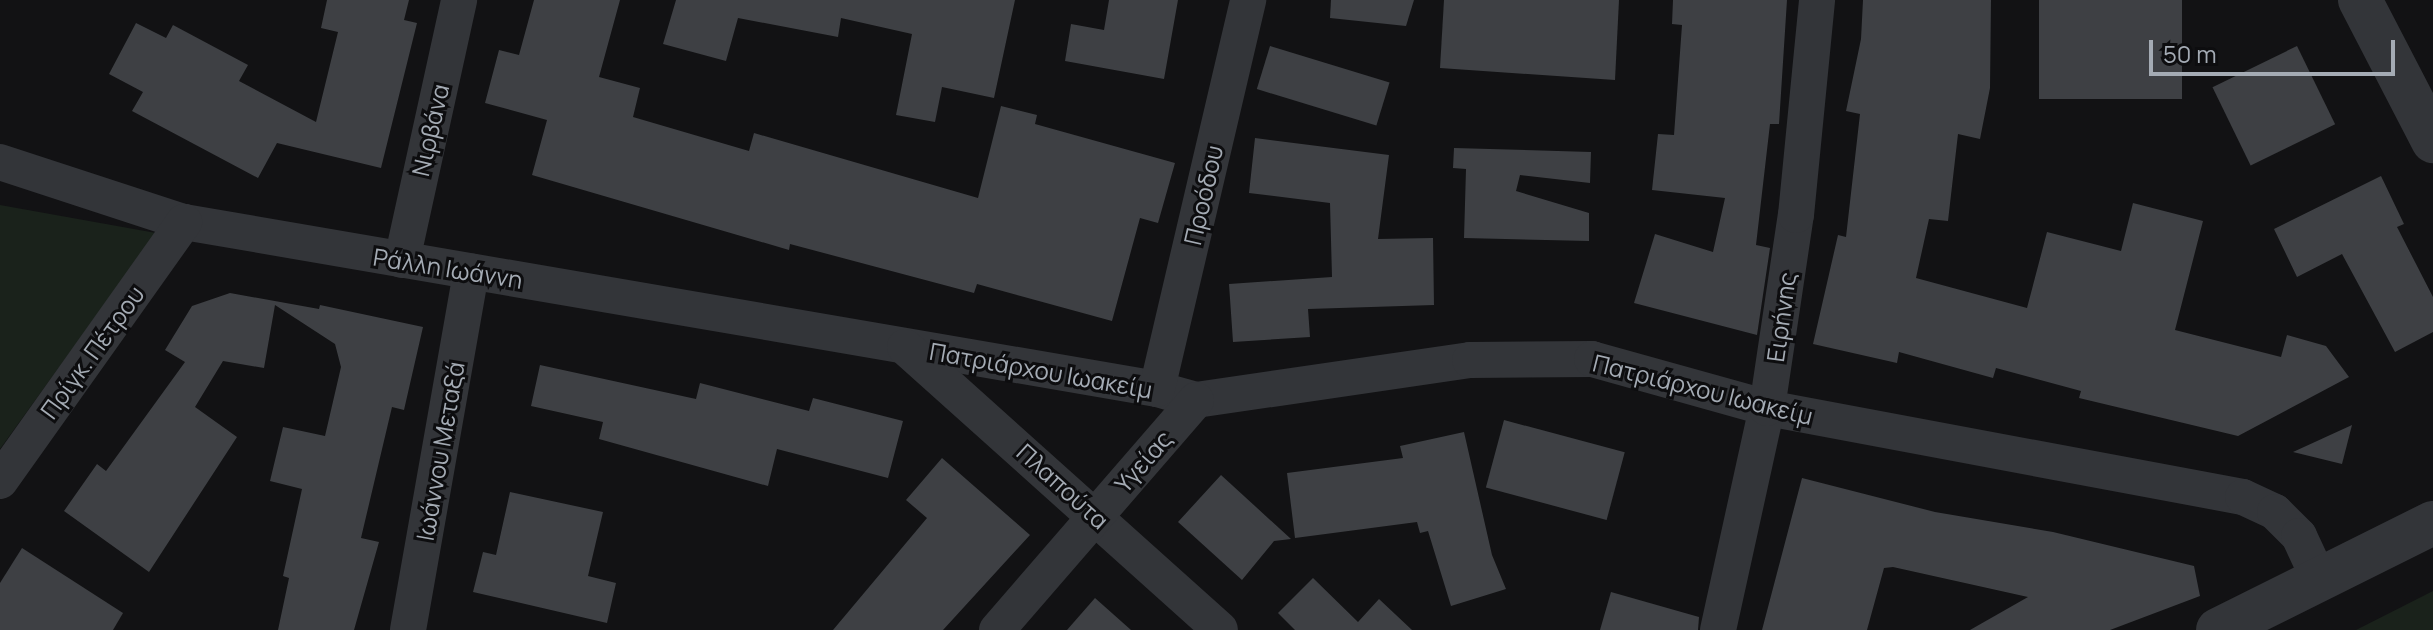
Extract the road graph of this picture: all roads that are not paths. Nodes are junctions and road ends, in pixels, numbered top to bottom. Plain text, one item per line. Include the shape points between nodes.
1 (459, 0) edge
2 (1248, 0) edge
3 (1817, 0) edge
4 (2360, 0) edge
5 (2433, 141) edge
6 (0, 162) edge
7 (184, 222) junction
8 (402, 260) junction
9 (471, 271) junction
10 (904, 346) junction
11 (1157, 389) junction
12 (1196, 400) junction
13 (1767, 408) junction
14 (0, 481) edge
15 (1096, 515) junction
16 (2433, 523) edge
17 (2319, 579) junction
18 (408, 630) edge
19 (997, 630) edge
20 (1220, 630) edge
21 (1718, 630) edge
22 (2218, 630) edge

1 - 8 street, Νιρβάνα
2 - 11 street, Προόδου
3 - 13 street, Ειρήνης via 1796,215
4 - 5 street
6 - 7 street, Ράλλη Ιωάννη
7 - 8 street, Ράλλη Ιωάννη
7 - 14 street, Πρίγκ. Πέτρου
8 - 9 street, Ράλλη Ιωάννη
9 - 10 street, Ράλλη Ιωάννη
9 - 18 street, Ιωάννου Μεταξά
10 - 11 street, Πατριάρχου Ιωακείμ
10 - 15 street, Πλαπούτα
11 - 12 street, Πατριάρχου Ιωακείμ
12 - 13 street, Πατριάρχου Ιωακείμ via 1470,360 1592,359
12 - 15 street, Υγείας
13 - 17 street, Πατριάρχου Ιωακείμ via 2243,497 2275,512 2299,536
13 - 21 street, Ειρήνης
15 - 19 street, Υγείας
15 - 20 street, Πλαπούτα
16 - 17 street
17 - 22 street

